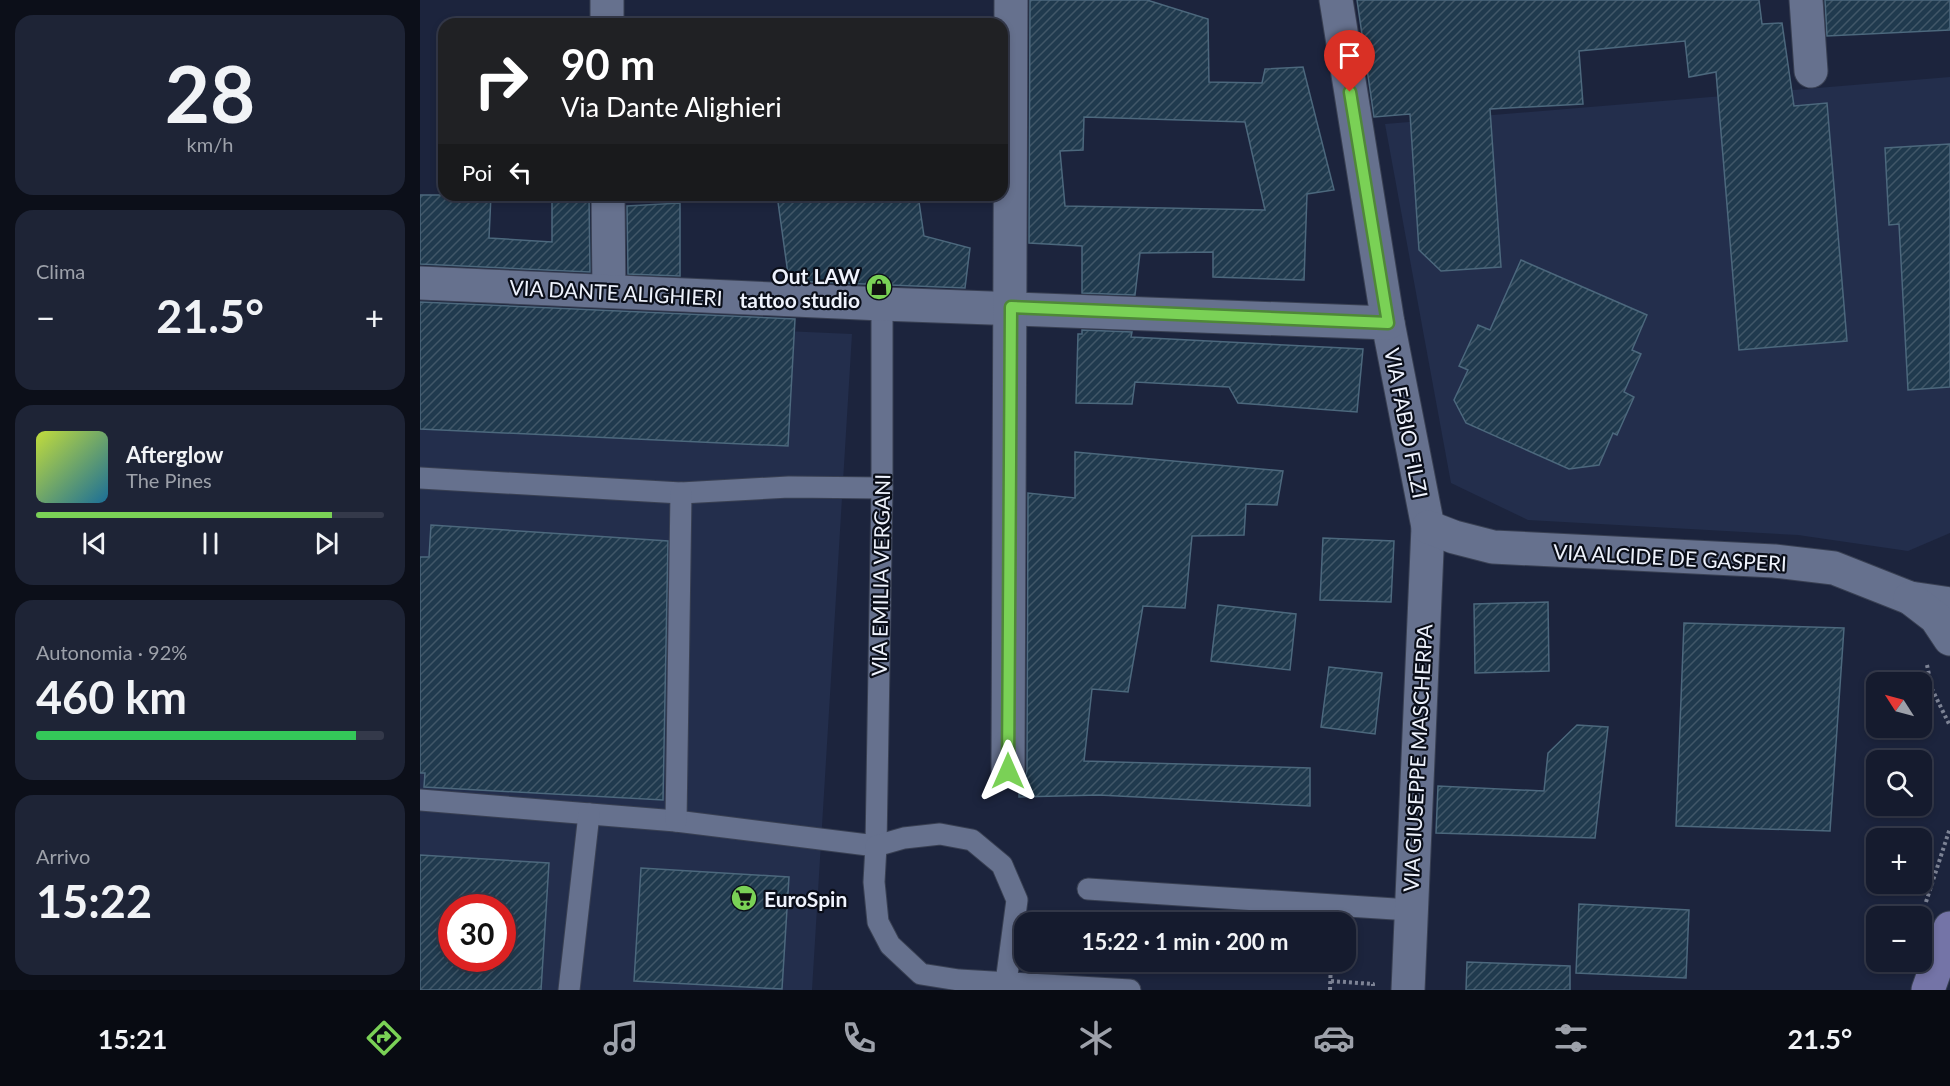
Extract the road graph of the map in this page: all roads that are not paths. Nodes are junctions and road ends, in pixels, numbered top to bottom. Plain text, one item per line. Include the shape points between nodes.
1 (607, 0) edge
2 (1011, 0) edge
3 (1336, 0) edge
4 (1806, 0) edge
5 (607, 18) edge
6 (1811, 71) dead end
7 (608, 201) edge
8 (420, 283) edge
9 (609, 291) junction
10 (882, 304) junction
11 (1011, 307) junction
12 (1388, 323) junction
13 (420, 478) edge
14 (882, 488) junction
15 (681, 493) junction
16 (1428, 527) junction
17 (1910, 598) junction
18 (1950, 604) edge
19 (1950, 639) edge
20 (1008, 771) dead end
21 (420, 800) edge
22 (589, 814) junction
23 (676, 821) junction
24 (876, 846) junction
25 (1088, 889) dead end
26 (1410, 910) junction
27 (1950, 928) edge
28 (1006, 986) edge
29 (569, 990) edge
30 (1130, 990) edge
31 (1408, 990) edge
32 (1928, 990) edge

1 - 5 street
2 - 11 street
3 - 12 street, VIA FABIO FILZI
4 - 6 street
7 - 9 street
8 - 9 street, VIA DANTE ALIGHIERI
9 - 10 street, VIA DANTE ALIGHIERI
10 - 11 street, VIA DANTE ALIGHIERI
10 - 14 lane, VIA EMILIA VERGANI
11 - 12 street, VIA DANTE ALIGHIERI
11 - 20 street
12 - 16 street, VIA FABIO FILZI
13 - 15 lane
14 - 15 lane via 789,487
14 - 24 lane, VIA EMILIA VERGANI
15 - 23 lane
16 - 17 street, VIA ALCIDE DE GASPERI via 1492,547 1774,561 1834,568
16 - 26 street, VIA GIUSEPPE MASCHERPA
17 - 18 street, VIA ALCIDE DE GASPERI
17 - 19 street, VIA ALCIDE DE GASPERI via 1936,618
21 - 22 lane
22 - 23 lane
22 - 29 lane
23 - 24 lane
24 - 28 lane, VIA EMILIA VERGANI via 878,922 890,945 921,974
24 - 28 lane via 940,834 972,840 1002,865 1017,900
25 - 26 lane
26 - 31 street, VIA GIUSEPPE MASCHERPA
27 - 32 main road
28 - 30 lane, VIA EMILIA VERGANI

